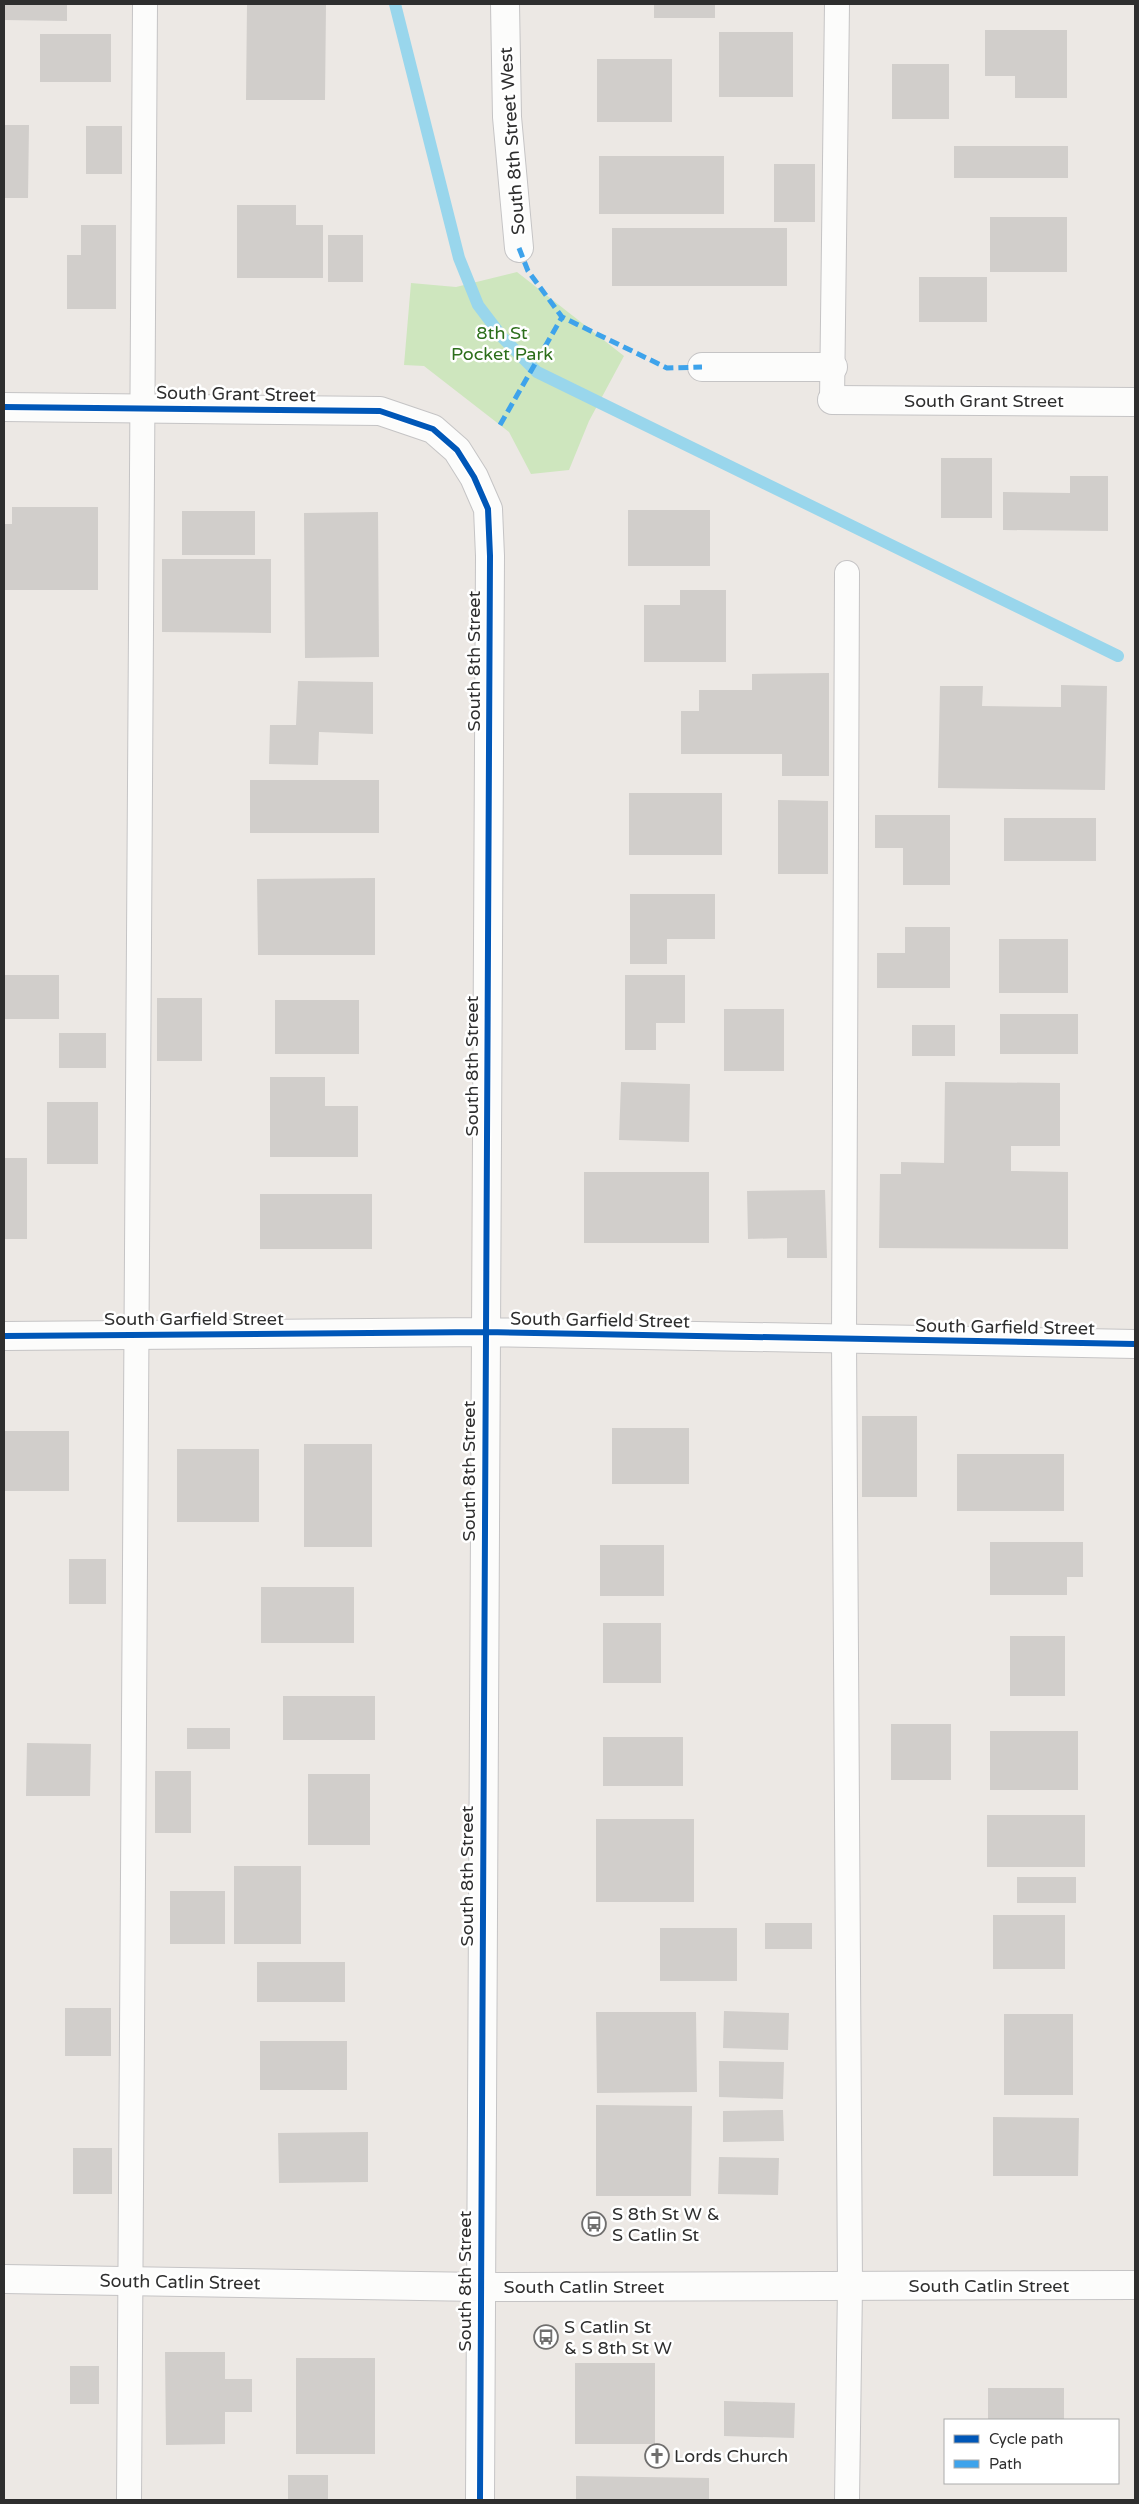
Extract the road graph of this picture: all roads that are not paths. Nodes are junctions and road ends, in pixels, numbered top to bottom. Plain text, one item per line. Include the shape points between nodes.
1 (145, 4) edge
2 (506, 4) edge
3 (837, 4) edge
4 (519, 248) dead end
5 (702, 367) dead end
6 (833, 367) junction
7 (832, 400) joint
8 (1135, 402) edge
9 (4, 407) edge
10 (143, 408) junction
11 (457, 450) joint
12 (847, 573) dead end
13 (485, 1332) junction
14 (135, 1334) junction
15 (4, 1336) edge
16 (844, 1340) junction
17 (1135, 1344) edge
18 (4, 2279) edge
19 (130, 2281) junction
20 (1135, 2285) edge
21 (850, 2286) junction
22 (480, 2287) junction
23 (129, 2500) edge
24 (480, 2500) edge
25 (847, 2500) edge

1 - 10 lane
2 - 4 street, South 8th Street West via 507,117
3 - 6 lane
5 - 6 street
6 - 7 lane
7 - 8 street, South Grant Street
9 - 10 street, South Grant Street
10 - 11 street, South Grant Street via 380,411 433,428
10 - 14 lane
11 - 13 street, South 8th Street via 474,477 488,510 490,556
12 - 16 lane
13 - 14 street, South Garfield Street
13 - 16 street, South Garfield Street
13 - 22 street, South 8th Street
14 - 15 street, South Garfield Street
14 - 19 lane
16 - 17 street, South Garfield Street
16 - 21 lane
18 - 19 street, South Catlin Street
19 - 22 street, South Catlin Street
19 - 23 lane
20 - 21 street, South Catlin Street
21 - 22 street, South Catlin Street
21 - 25 lane
22 - 24 street, South 8th Street

